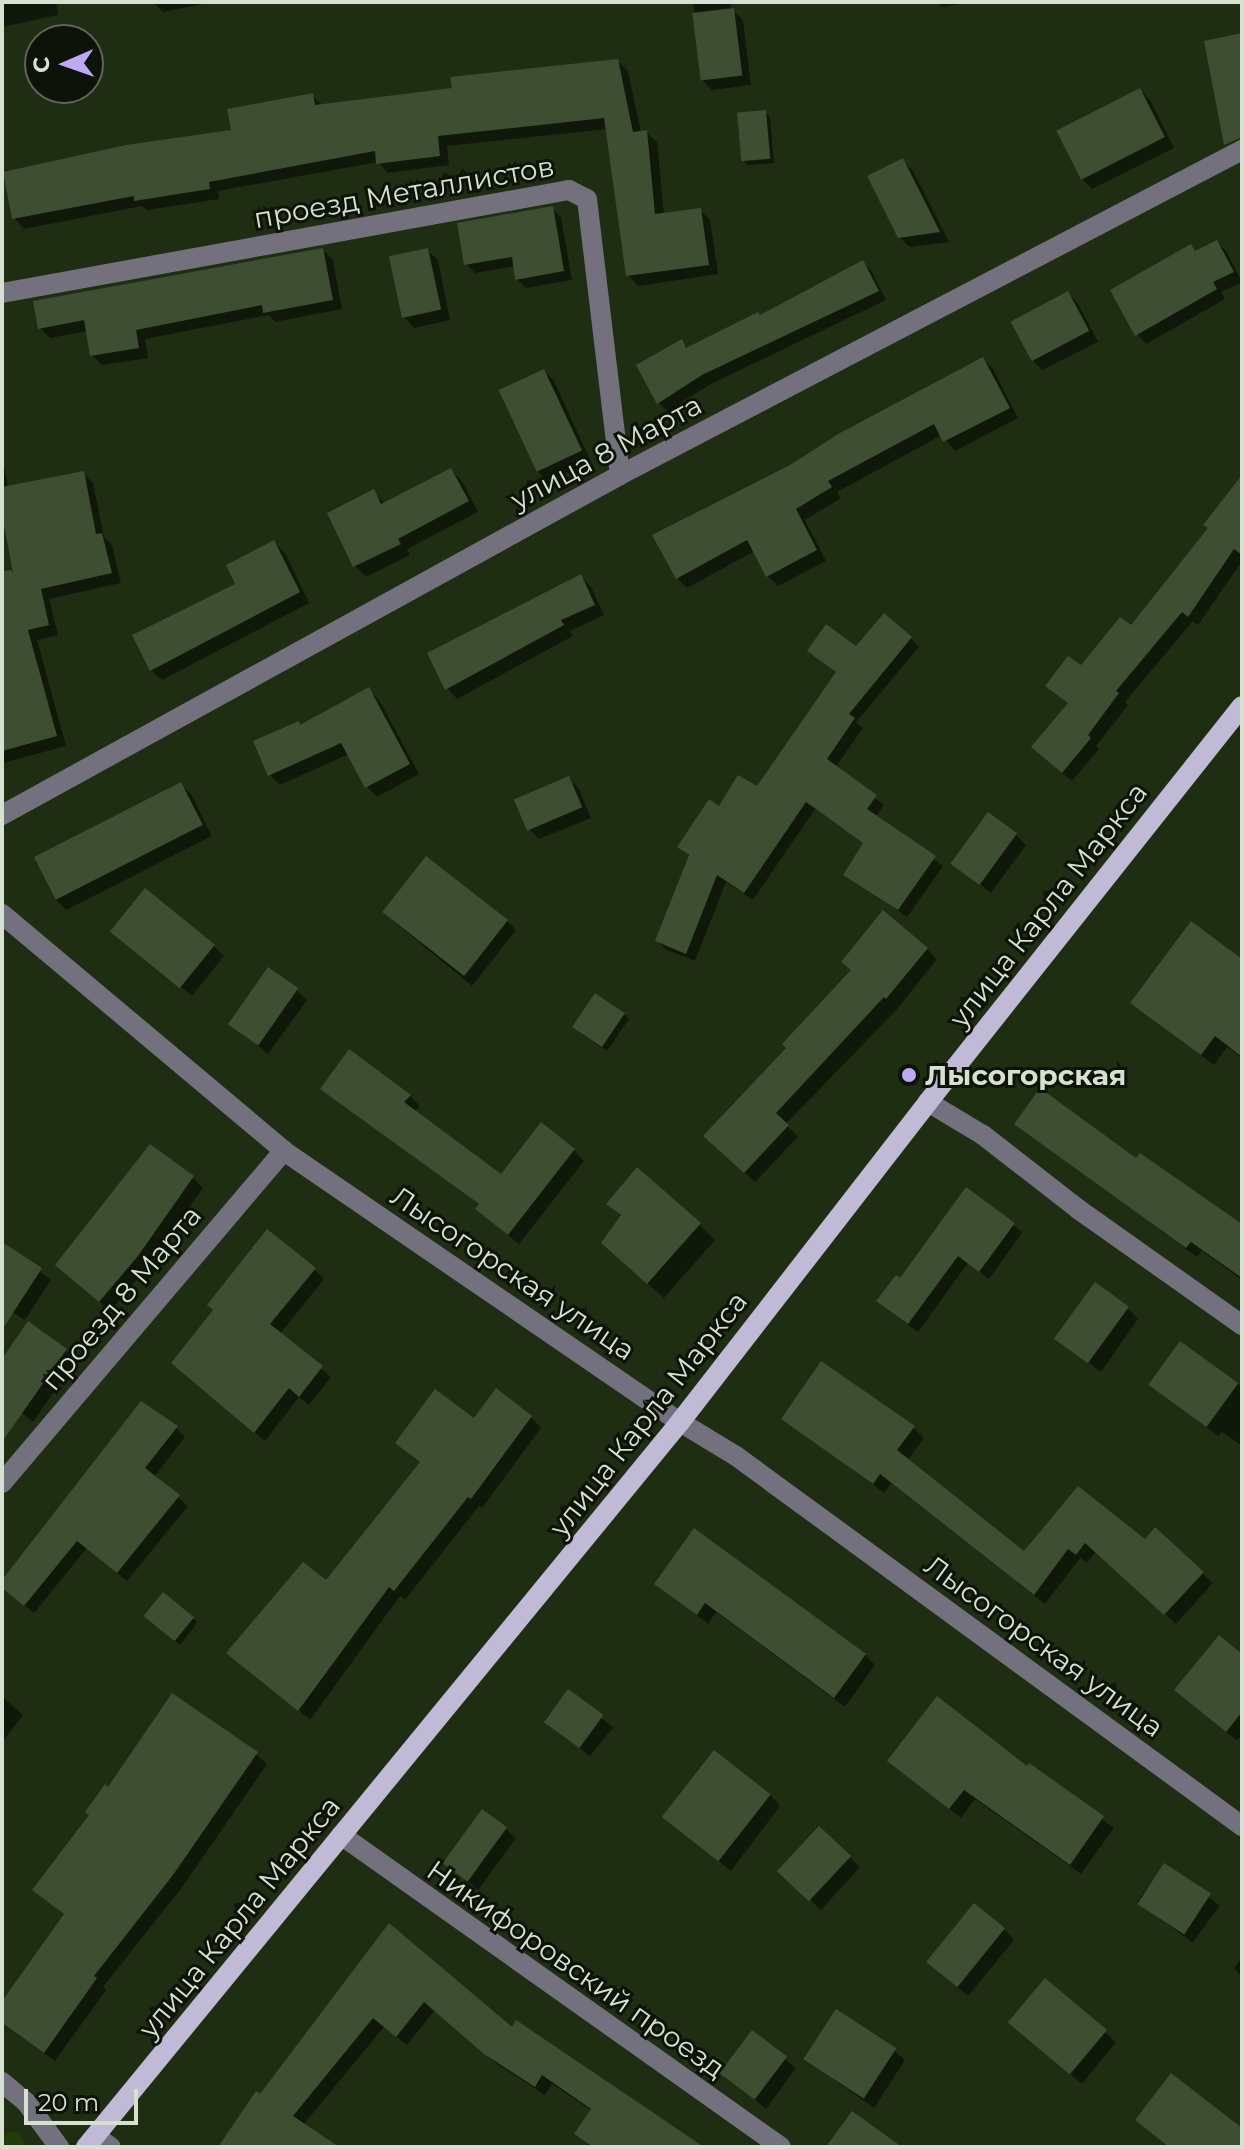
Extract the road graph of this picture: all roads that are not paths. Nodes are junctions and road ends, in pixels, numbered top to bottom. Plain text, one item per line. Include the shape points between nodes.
1 (1242, 150) edge
2 (2, 293) edge
3 (620, 475) junction
4 (1242, 706) edge
5 (2, 815) edge
6 (2, 914) edge
7 (928, 1102) junction
8 (284, 1151) junction
9 (1242, 1325) edge
10 (680, 1422) junction
11 (2, 1483) edge
12 (1242, 1826) edge
13 (341, 1835) junction
14 (2, 2082) edge
15 (98, 2144) edge
16 (59, 2147) edge
17 (781, 2147) edge

1 - 3 street, улица 8 Марта
2 - 3 street, проезд Металлистов via 569,190 587,199
3 - 5 street, улица 8 Марта
4 - 7 main road, улица Карла Маркса
6 - 8 street, Лысогорская улица
7 - 9 street via 983,1135
7 - 10 main road, улица Карла Маркса
8 - 10 street, Лысогорская улица
8 - 11 street, проезд 8 Марта
10 - 12 street, Лысогорская улица via 736,1456
10 - 13 main road, улица Карла Маркса
13 - 15 main road, улица Карла Маркса
13 - 17 street, Никифоровский проезд
14 - 16 street via 26,2102

